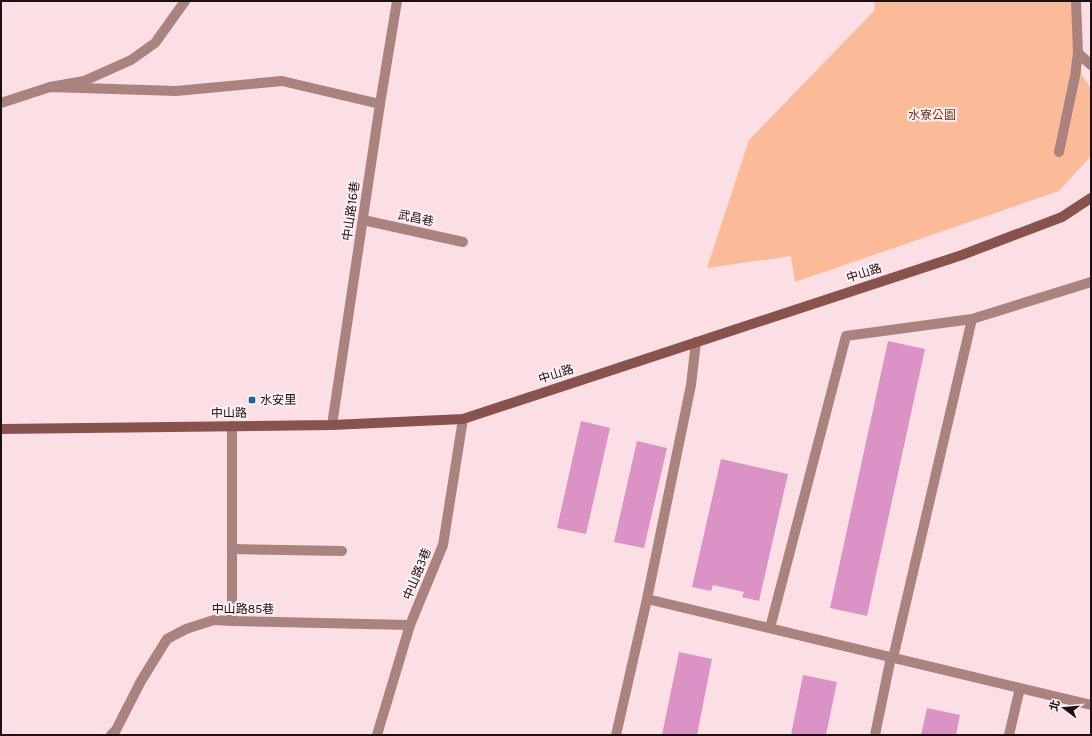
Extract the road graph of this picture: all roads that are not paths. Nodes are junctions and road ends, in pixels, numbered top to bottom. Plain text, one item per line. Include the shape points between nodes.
1 (185, 1) edge
2 (397, 1) edge
3 (1076, 1) edge
4 (1078, 53) junction
5 (1091, 65) edge
6 (50, 87) junction
7 (1, 103) edge
8 (380, 104) junction
9 (1059, 152) dead end
10 (1091, 198) edge
11 (363, 220) junction
12 (463, 242) dead end
13 (1091, 282) edge
14 (972, 319) junction
15 (696, 342) junction
16 (463, 419) junction
17 (332, 425) junction
18 (232, 426) junction
19 (1, 429) edge
20 (232, 549) junction
21 (342, 551) dead end
22 (647, 599) junction
23 (232, 621) junction
24 (410, 625) junction
25 (770, 628) junction
26 (892, 658) junction
27 (1020, 688) junction
28 (1091, 705) edge
29 (111, 735) edge
30 (377, 735) edge
31 (616, 735) edge
32 (874, 735) edge
33 (1009, 735) edge

1 - 6 street via 155,43 131,60 84,81
2 - 8 street, 中山路16巷
3 - 4 street
4 - 5 street
4 - 9 street
6 - 7 street
6 - 8 street via 176,90 282,81
8 - 11 street, 中山路16巷
10 - 15 street, 中山路 via 1062,216 962,255
11 - 12 street, 武昌巷
11 - 17 street, 中山路16巷
13 - 14 street
14 - 25 street via 846,336
14 - 26 street
15 - 16 street, 中山路
15 - 22 street via 691,385
16 - 17 street, 中山路
16 - 24 street, 中山路3巷 via 443,545
17 - 18 street, 中山路
18 - 19 street, 中山路
18 - 20 street
20 - 21 street
20 - 23 street
22 - 25 street
22 - 31 street
23 - 24 street, 中山路85巷
23 - 29 street, 中山路85巷 via 214,620 186,629 167,639
24 - 30 street, 中山路3巷
25 - 26 street
26 - 27 street
26 - 32 street
27 - 28 street
27 - 33 street

